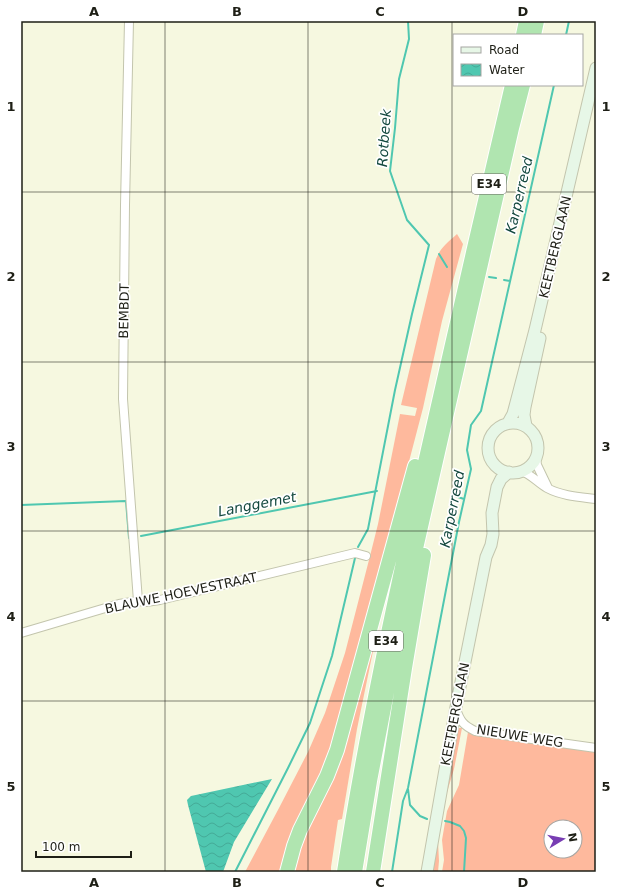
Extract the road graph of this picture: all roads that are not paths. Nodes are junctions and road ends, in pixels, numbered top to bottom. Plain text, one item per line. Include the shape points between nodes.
1 (129, 21) edge
2 (526, 21) edge
3 (537, 21) edge
4 (523, 34) edge
5 (534, 34) edge
6 (596, 68) edge
7 (512, 86) edge
8 (523, 86) edge
9 (596, 94) edge
10 (436, 412) junction
11 (508, 423) junction
12 (526, 426) junction
13 (536, 457) junction
14 (493, 462) junction
15 (521, 471) junction
16 (509, 472) junction
17 (433, 478) junction
18 (548, 488) junction
19 (596, 499) edge
20 (366, 556) dead end
21 (486, 557) junction
22 (138, 601) junction
23 (21, 633) edge
24 (456, 707) junction
25 (596, 748) edge
26 (287, 872) edge
27 (344, 872) edge
28 (355, 872) edge
29 (373, 872) edge
30 (427, 872) edge

1 - 22 street, BEMBDT via 123,399
2 - 4 highway
3 - 5 highway
6 - 11 main road, KEETBERGLAAN via 535,330 513,414
7 - 10 highway, E34
8 - 17 highway, E34
9 - 12 main road, KEETBERGLAAN via 525,407
10 - 26 highway via 427,424 337,750 300,830
10 - 27 highway, E34 via 377,685
11 - 12 main road
11 - 14 main road via 497,429 490,438 488,448
12 - 13 main road via 536,438
13 - 15 main road via 530,466
13 - 18 street
14 - 16 main road via 500,469
14 - 21 main road, KEETBERGLAAN via 494,481 486,525
15 - 16 main road
15 - 18 street
16 - 21 main road, KEETBERGLAAN via 497,487 492,513 493,534
17 - 28 highway, E34 via 407,588
17 - 29 highway via 435,497
18 - 19 street via 563,494
20 - 22 street, BLAUWE HOEVESTRAAT via 355,553 160,600
21 - 24 main road, KEETBERGLAAN
22 - 23 street, BLAUWE HOEVESTRAAT
24 - 25 street, NIEUWE WEG via 465,725 475,731
24 - 30 main road, KEETBERGLAAN

